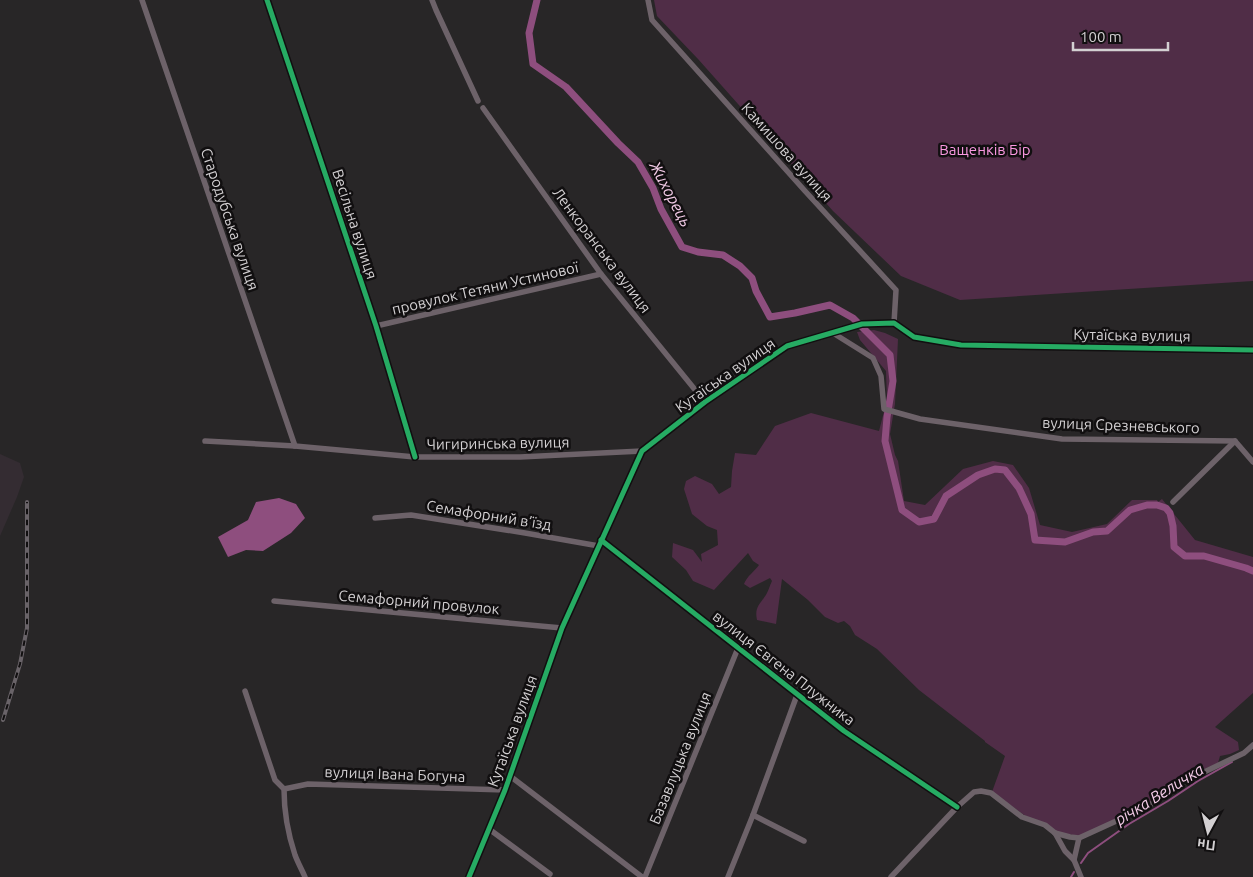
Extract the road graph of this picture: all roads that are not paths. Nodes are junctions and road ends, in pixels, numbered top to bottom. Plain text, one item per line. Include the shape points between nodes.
1 (142, 0) edge
2 (267, 0) edge
3 (432, 0) edge
4 (648, 0) edge
5 (478, 101) dead end
6 (483, 108) dead end
7 (601, 274) junction
8 (894, 323) junction
9 (376, 326) junction
10 (833, 333) junction
11 (1253, 350) edge
12 (705, 402) junction
13 (205, 441) dead end
14 (1235, 441) junction
15 (295, 446) junction
16 (642, 451) junction
17 (415, 457) junction
18 (1253, 462) edge
19 (1173, 502) dead end
20 (375, 518) dead end
21 (600, 543) junction
22 (274, 601) dead end
23 (562, 628) junction
24 (738, 648) junction
25 (245, 691) dead end
26 (797, 695) junction
27 (1253, 745) edge
28 (510, 776) junction
29 (284, 789) junction
30 (505, 790) junction
31 (957, 806) junction
32 (753, 815) junction
33 (489, 829) junction
34 (1055, 832) junction
35 (1079, 838) junction
36 (804, 841) dead end
37 (1074, 860) junction
38 (550, 874) dead end
39 (305, 877) edge
40 (469, 877) edge
41 (644, 877) edge
42 (728, 877) edge
43 (891, 877) edge
44 (1081, 877) edge

1 - 15 street, Стародубська вулиця
2 - 9 street, Весільна вулиця
3 - 5 street
4 - 8 street, Камишова вулиця via 652,20 896,290
6 - 7 street, Ленкоранська вулиця
7 - 9 street, провулок Тетяни Устинової
7 - 12 street, Ленкоранська вулиця
8 - 10 street, Кутаїська вулиця via 862,324
8 - 11 street, Кутаїська вулиця via 914,336 962,345
9 - 17 street, Весільна вулиця
10 - 12 street, Кутаїська вулиця via 787,346
10 - 14 street, вулиця Срезневського via 873,358 881,376 884,409 920,419 1062,439
12 - 16 street, Кутаїська вулиця
13 - 15 street, Чигиринська вулиця
14 - 18 street
14 - 19 street
15 - 17 street, Чигиринська вулиця
16 - 17 street, Чигиринська вулиця via 520,457
16 - 21 street, Кутаїська вулиця
20 - 21 street, Семафорний в’їзд via 411,515
21 - 23 street, Кутаїська вулиця
21 - 24 street, вулиця Євгена Плужника
22 - 23 street, Семафорний провулок
23 - 28 street, Кутаїська вулиця
24 - 26 street, вулиця Євгена Плужника
24 - 41 street, Базавлуцька вулиця
25 - 29 street via 275,780
26 - 31 street, вулиця Євгена Плужника via 844,731
26 - 32 street
27 - 35 street via 1244,753 1178,784 1147,808
28 - 30 street, Кутаїська вулиця
28 - 41 street
29 - 30 street, вулиця Івана Богуна via 308,784
29 - 39 street via 289,833
30 - 33 street, Кутаїська вулиця
31 - 34 street via 974,792 981,791 991,794 1022,817
31 - 43 street
32 - 36 street
32 - 42 street
33 - 38 street
33 - 40 street, Кутаїська вулиця
34 - 35 street
34 - 37 street
35 - 37 street
37 - 44 street

